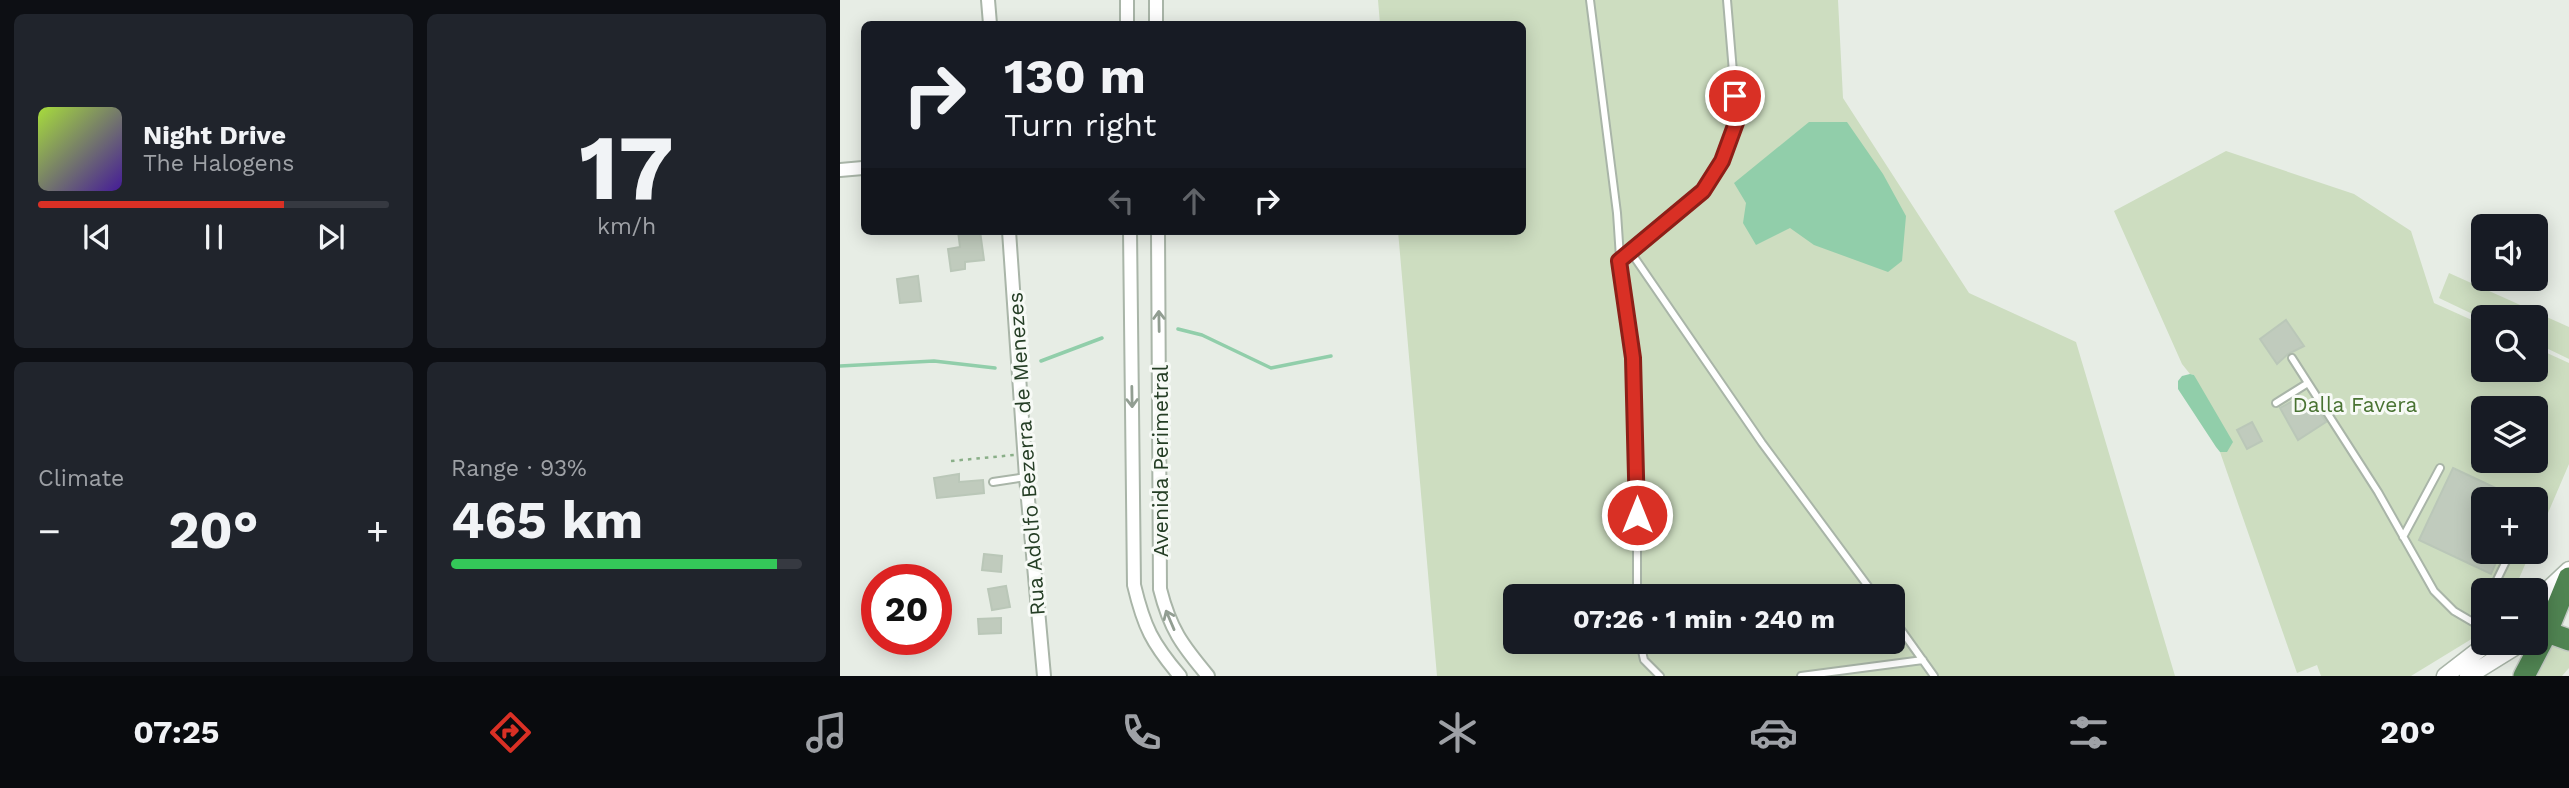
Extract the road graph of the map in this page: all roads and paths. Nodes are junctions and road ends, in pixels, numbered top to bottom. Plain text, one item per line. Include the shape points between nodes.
1 (988, 0) edge
2 (1127, 0) edge
3 (1156, 0) edge
4 (1590, 0) edge
5 (1727, 0) edge
6 (990, 21) edge
7 (1127, 21) edge
8 (1156, 21) edge
9 (861, 168) edge
10 (840, 170) edge
11 (1009, 235) edge
12 (1130, 235) edge
13 (1158, 235) edge
14 (1630, 251) junction
15 (1619, 261) junction
16 (2292, 358) dead end
17 (2308, 383) junction
18 (2276, 403) dead end
19 (1024, 454) junction
20 (951, 461) dead end
21 (2440, 468) dead end
22 (1026, 477) junction
23 (993, 482) dead end
24 (2403, 537) junction
25 (2569, 570) edge
26 (2569, 578) edge
27 (1637, 584) edge
28 (1866, 584) edge
29 (2548, 590) edge
30 (2471, 620) edge
31 (2548, 620) edge
32 (1905, 635) edge
33 (2548, 636) edge
34 (2569, 640) edge
35 (1643, 654) edge
36 (2472, 655) edge
37 (2502, 655) edge
38 (2532, 655) edge
39 (1923, 660) junction
40 (1044, 676) edge
41 (1180, 676) edge
42 (1208, 676) edge
43 (1660, 676) edge
44 (1801, 676) edge
45 (1934, 676) edge
46 (2445, 676) edge
47 (2468, 676) edge
48 (2524, 676) edge

1 - 6 street
2 - 7 street
3 - 8 street
4 - 15 lane
5 - 14 lane via 1737,120 1722,161 1703,191
9 - 10 street
11 - 19 street, Rua Adolfo Bezerra de Menezes
12 -> 41 street, Avenida Perimetral via 1134,585 1142,620 1157,649
42 -> 13 street, Avenida Perimetral via 1180,643 1160,589
14 - 15 lane
14 - 28 lane
15 - 27 lane via 1633,358
16 - 17 lane
17 - 18 lane
17 - 24 lane
19 - 20 path
19 - 22 street, Rua Adolfo Bezerra de Menezes
21 - 24 lane
22 - 23 lane
22 - 40 street, Rua Adolfo Bezerra de Menezes
24 - 30 lane via 2443,602
25 - 29 street
26 - 31 highway
32 - 39 lane
33 - 34 highway
35 - 43 lane
36 - 46 street
37 - 47 street
38 - 48 highway
39 - 44 lane
39 - 45 lane

